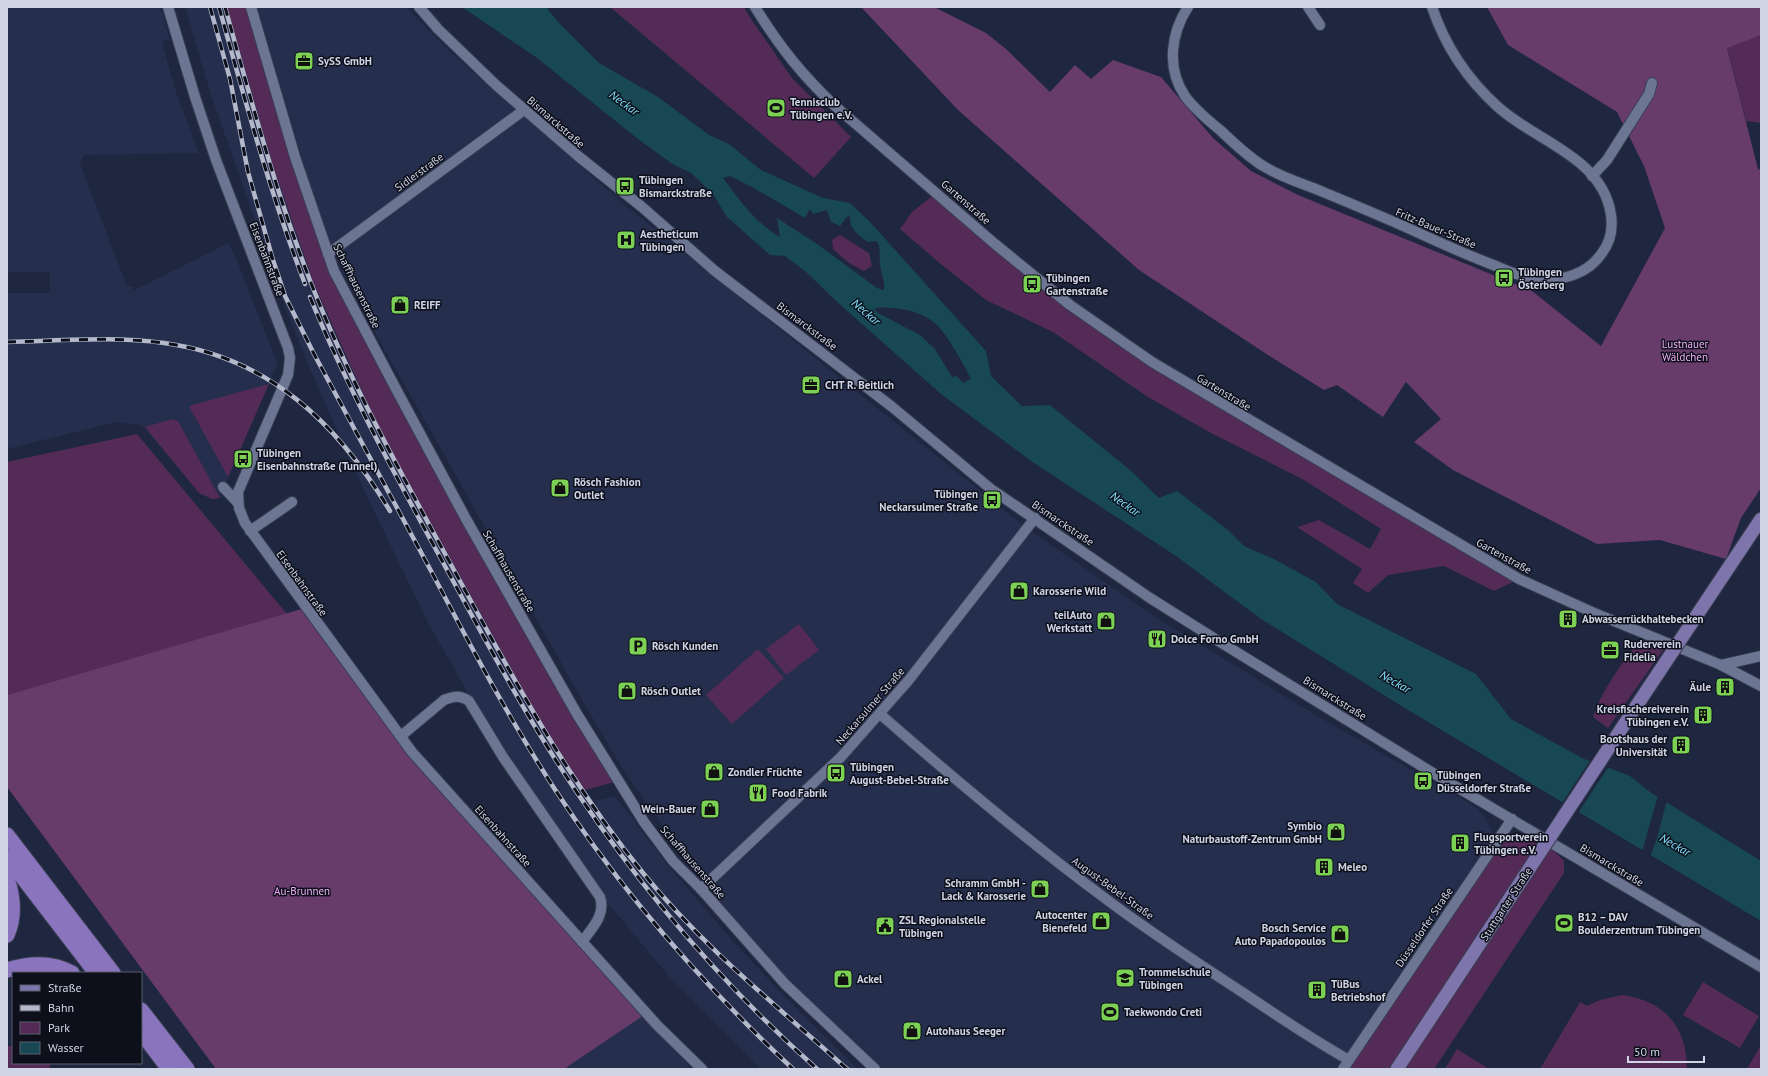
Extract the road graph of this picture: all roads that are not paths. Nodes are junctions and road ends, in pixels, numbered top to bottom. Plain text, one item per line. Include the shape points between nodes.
1 (168, 7) edge
2 (251, 7) edge
3 (419, 7) edge
4 (755, 7) edge
5 (1188, 7) edge
6 (1308, 7) edge
7 (1432, 7) edge
8 (1320, 25) dead end
9 (1652, 83) dead end
10 (524, 110) junction
11 (1592, 176) junction
12 (328, 254) junction
13 (223, 487) dead end
14 (292, 502) dead end
15 (238, 503) junction
16 (1035, 518) junction
17 (1761, 518) edge
18 (250, 531) junction
19 (1761, 656) edge
20 (1721, 665) junction
21 (1761, 686) edge
22 (880, 714) junction
23 (401, 736) junction
24 (1512, 819) junction
25 (7, 835) edge
26 (7, 857) edge
27 (7, 878) edge
28 (701, 889) junction
29 (7, 935) edge
30 (582, 942) junction
31 (1761, 967) edge
32 (7, 970) edge
33 (69, 972) edge
34 (95, 972) edge
35 (112, 972) edge
36 (142, 1011) edge
37 (142, 1033) edge
38 (1349, 1060) junction
39 (169, 1069) edge
40 (187, 1069) edge
41 (702, 1069) edge
42 (875, 1069) edge
43 (1343, 1069) edge
44 (1397, 1069) edge

1 - 15 street, Eisenbahnstraße via 198,106 290,358 288,375 241,482
2 - 12 street, Schaffhausenstraße via 295,156
3 - 10 street, Bismarckstraße via 467,58
4 - 20 street, Gartenstraße via 782,49 812,84 995,244 1116,339 1190,386 1519,579
5 - 11 street, Fritz-Bauer-Straße via 1178,24 1172,46 1174,73 1184,95 1228,138 1264,167 1484,262 1526,277 1542,279 1575,275 1591,266 1608,244 1612,222 1606,196
6 - 8 street
7 - 11 street, Fritz-Bauer-Straße via 1446,42 1475,84 1510,118 1575,158
9 - 11 street via 1649,94 1607,160
10 - 12 street, Sidlerstraße
10 - 16 street, Bismarckstraße via 715,271 891,406 991,489
12 - 28 street, Schaffhausenstraße via 348,300 411,418 577,714 644,822 673,861
13 - 15 street
14 - 18 street
15 - 18 street, Eisenbahnstraße via 240,513
16 - 22 street, Neckarsulmer Straße
16 - 24 street, Bismarckstraße via 1150,598
17 - 44 main road, Stuttgarter Straße, bridge
18 - 23 street, Eisenbahnstraße
19 - 20 street
20 - 21 street, Gartenstraße
22 - 28 street, Neckarsulmer Straße via 841,757
22 - 38 street, August-Bebel-Straße via 966,790 1103,897 1204,967
23 - 30 street, Eisenbahnstraße via 412,752
23 - 30 street via 444,700 461,696 469,701 503,757 600,897 601,913
24 - 31 street, Bismarckstraße
24 - 38 street, Düsseldorfer Straße
25 - 35 highway
26 - 34 highway
27 - 29 highway via 12,908 12,920
28 - 42 street, Schaffhausenstraße via 785,984
30 - 41 street, Eisenbahnstraße via 657,1025
32 - 33 highway via 33,964
36 - 40 highway
37 - 39 highway
38 - 43 street, Düsseldorfer Straße

